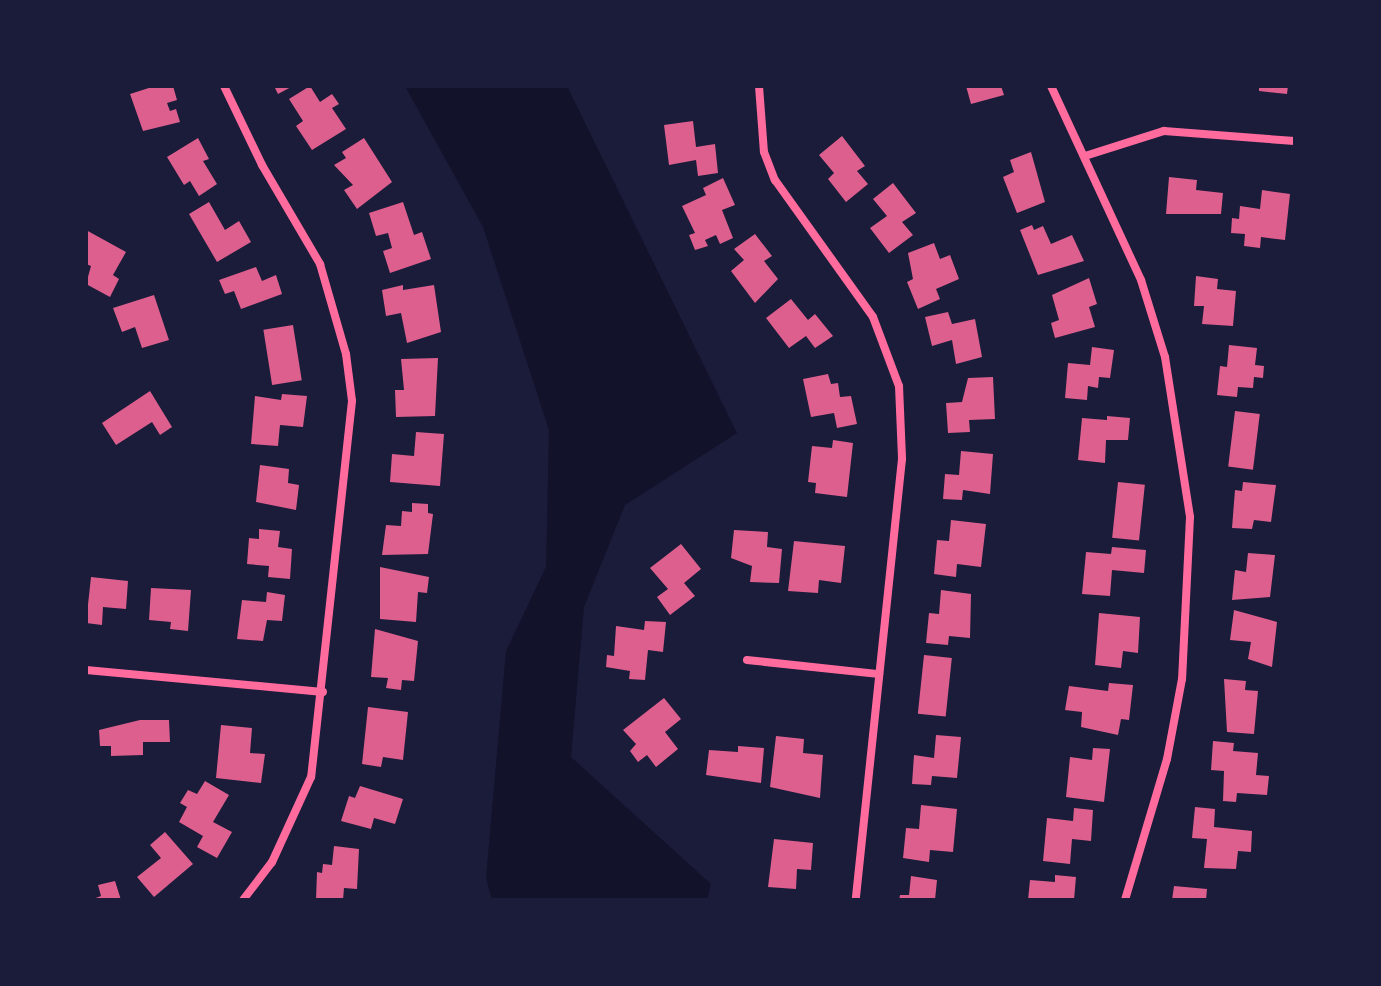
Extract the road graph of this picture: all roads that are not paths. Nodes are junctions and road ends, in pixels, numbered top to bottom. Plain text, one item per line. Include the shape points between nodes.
1 (224, 86) edge
2 (759, 86) edge
3 (1051, 86) edge
4 (1295, 141) edge
5 (1085, 156) junction
6 (747, 660) dead end
7 (86, 670) edge
8 (879, 674) junction
9 (323, 692) junction
10 (243, 900) edge
11 (856, 900) edge
12 (1125, 900) edge

1 - 9 street via 262,165 320,264 346,354 349,449
2 - 8 street via 764,152 775,180 873,317 899,386 902,459
3 - 5 street
4 - 5 street via 1164,131
5 - 12 street via 1141,280 1165,357 1190,517 1182,679 1167,759
6 - 8 street
7 - 9 street
8 - 11 street
9 - 10 street via 311,777 300,807 272,862

